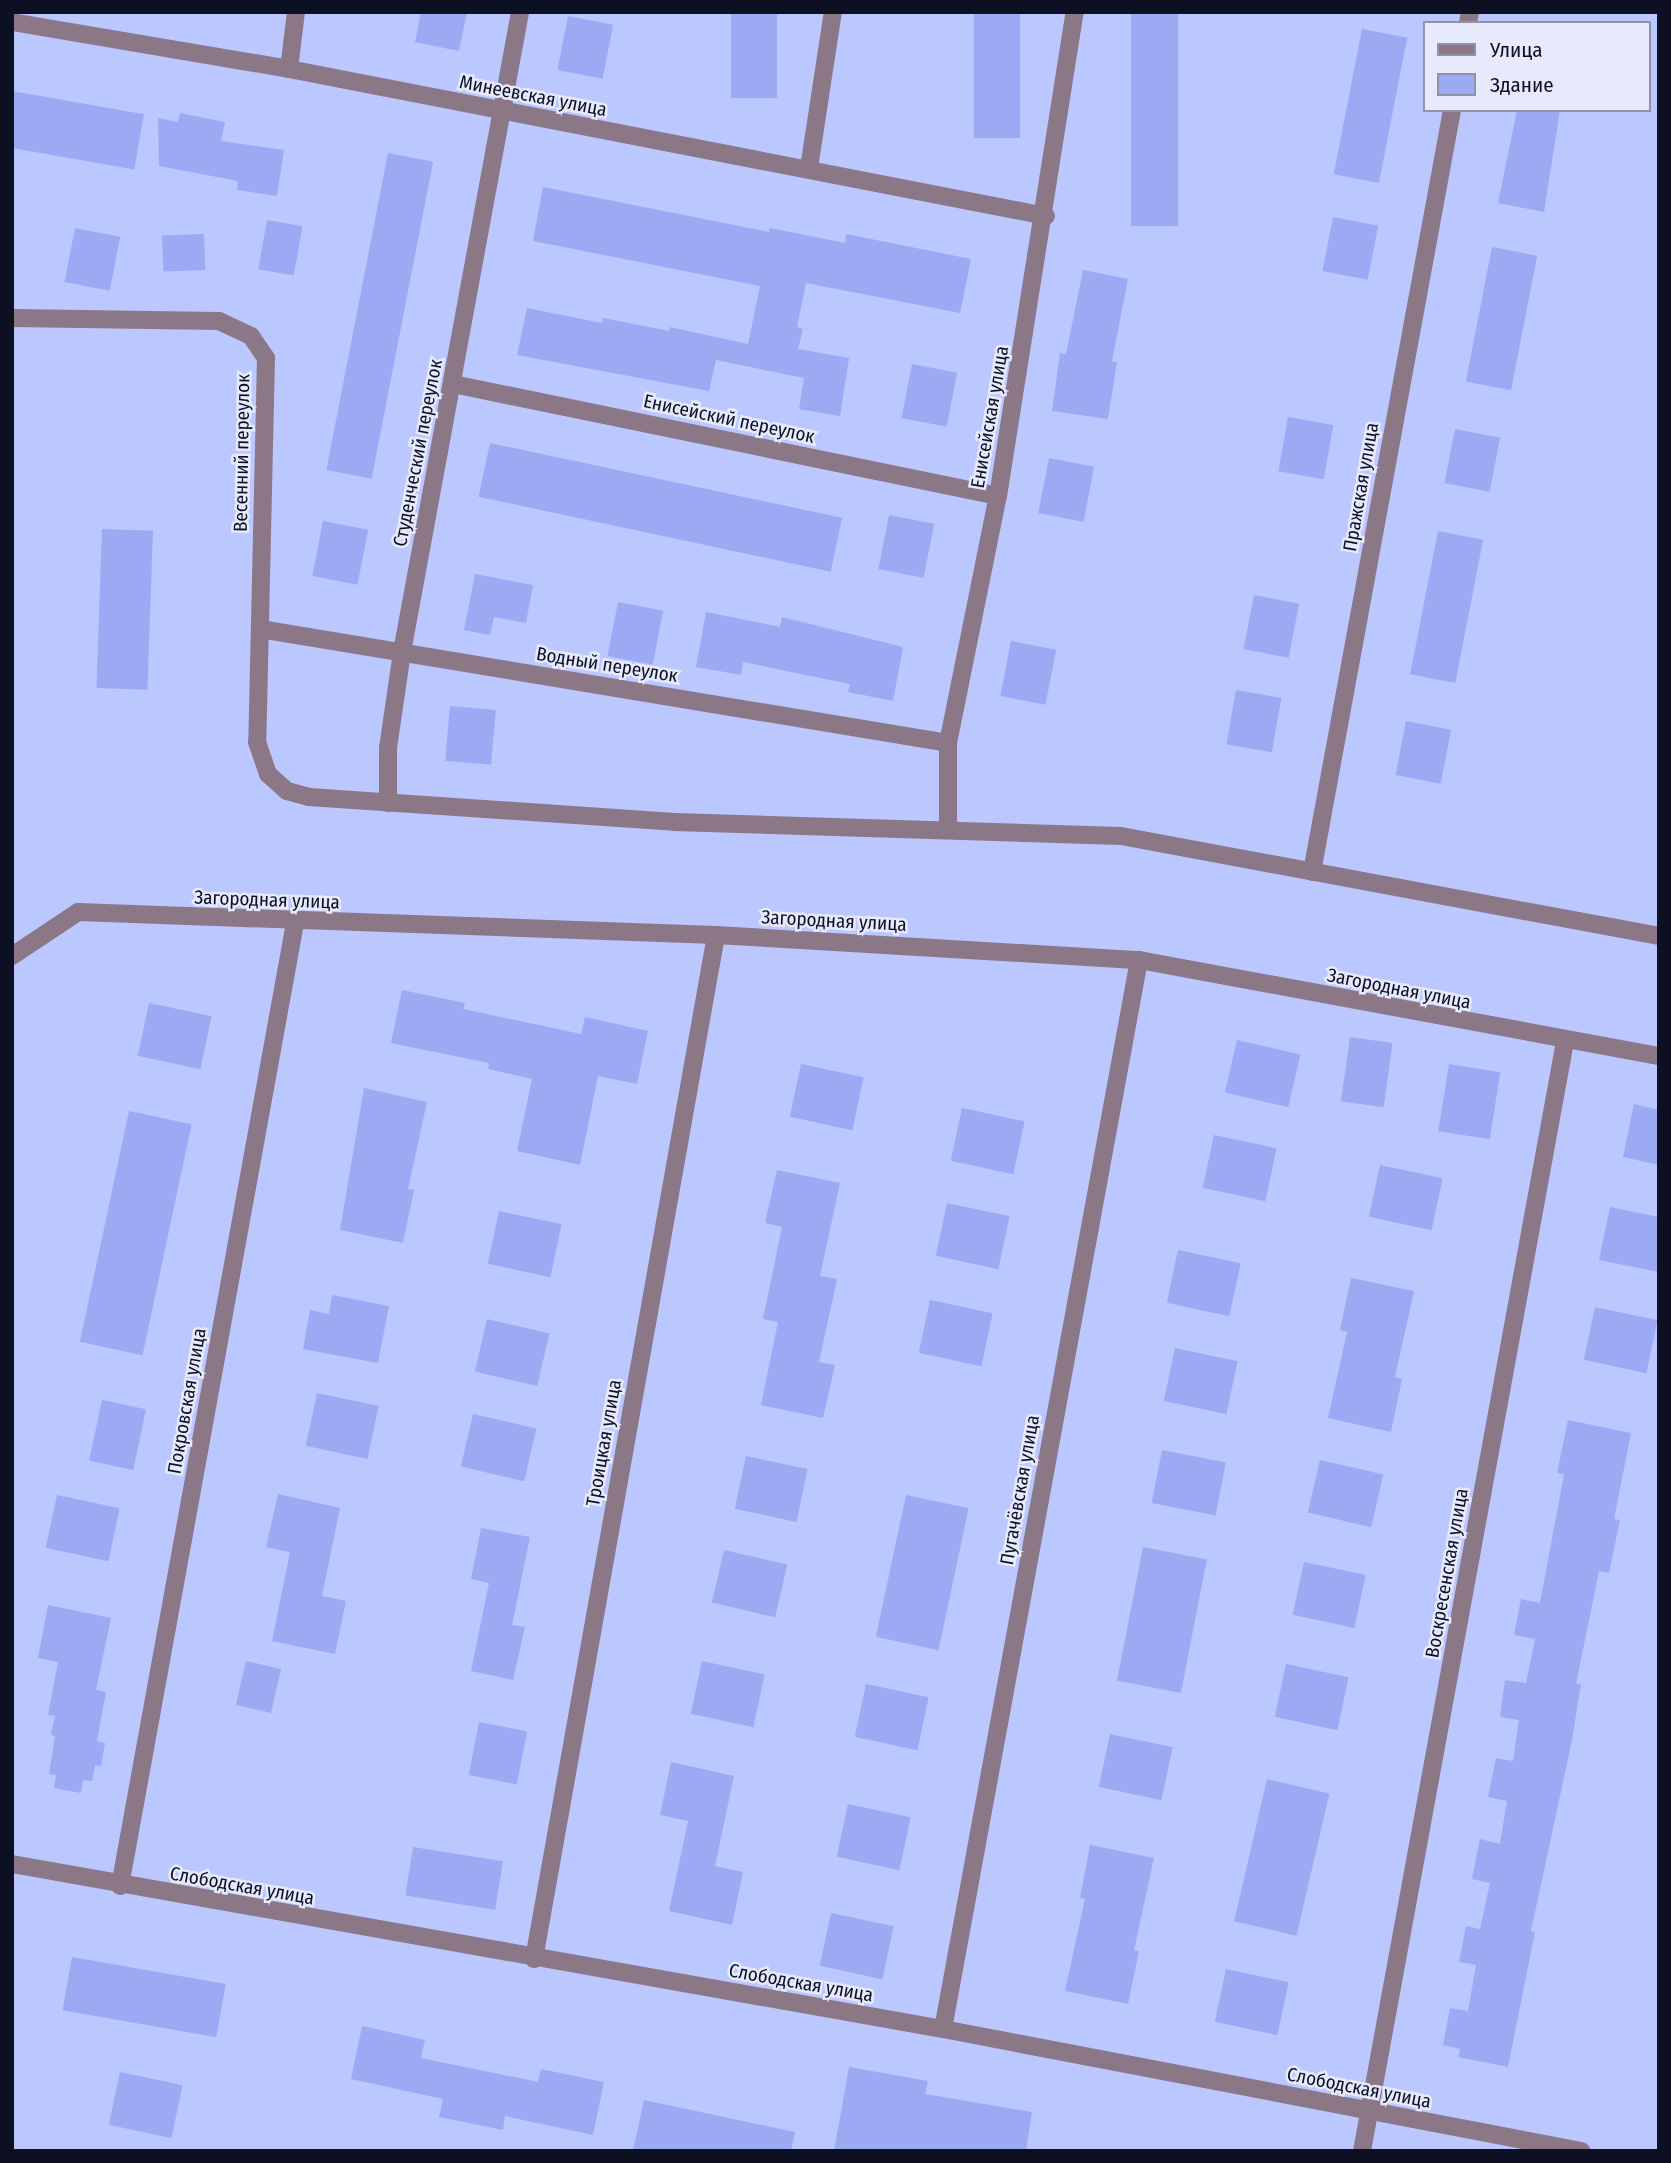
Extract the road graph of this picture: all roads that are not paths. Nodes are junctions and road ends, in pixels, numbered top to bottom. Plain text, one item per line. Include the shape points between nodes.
1 (296, 12) edge
2 (520, 12) edge
3 (833, 12) edge
4 (1075, 12) edge
5 (12, 22) edge
6 (289, 69) junction
7 (1452, 112) edge
8 (502, 113) junction
9 (809, 168) junction
10 (1046, 216) junction
11 (12, 318) edge
12 (453, 384) junction
13 (998, 496) junction
14 (260, 629) junction
15 (402, 652) junction
16 (948, 743) junction
17 (388, 803) junction
18 (948, 828) junction
19 (1312, 872) junction
20 (295, 923) junction
21 (716, 935) junction
22 (1659, 936) edge
23 (12, 957) edge
24 (1139, 960) junction
25 (1565, 1042) junction
26 (1659, 1056) edge
27 (12, 1864) edge
28 (120, 1886) junction
29 (534, 1959) junction
30 (943, 2029) junction
31 (1369, 2111) junction
32 (1362, 2151) edge
33 (1581, 2151) edge

1 - 6 street
2 - 8 street, Студенческий переулок
3 - 9 street
4 - 10 street, Енисейская улица
5 - 6 street, Минеевская улица
6 - 8 street, Минеевская улица
7 - 19 street, Пражская улица
8 - 9 street, Минеевская улица
8 - 12 street, Студенческий переулок
9 - 10 street, Минеевская улица
10 - 13 street, Енисейская улица
11 - 14 street, Весенний переулок via 219,321 251,336 266,358
12 - 13 street, Енисейский переулок
12 - 15 street, Студенческий переулок
13 - 16 street, Енисейская улица
14 - 15 street, Водный переулок
14 - 17 street, Весенний переулок via 257,742 268,775 288,791 309,797
15 - 16 street, Водный переулок
15 - 17 street, Студенческий переулок via 388,748
16 - 18 street, Енисейская улица
17 - 18 street via 674,822
18 - 19 street via 1121,836
19 - 22 street
20 - 21 street, Загородная улица
20 - 23 street, Загородная улица via 78,912
20 - 28 street, Покровская улица
21 - 24 street, Загородная улица
21 - 29 street, Троицкая улица
24 - 25 street, Загородная улица
24 - 30 street, Пугачёвская улица
25 - 26 street, Загородная улица
25 - 31 street, Воскресенская улица
27 - 28 street, Слободская улица
28 - 29 street, Слободская улица
29 - 30 street, Слободская улица
30 - 31 street, Слободская улица
31 - 32 street, Воскресенская улица
31 - 33 street, Слободская улица

